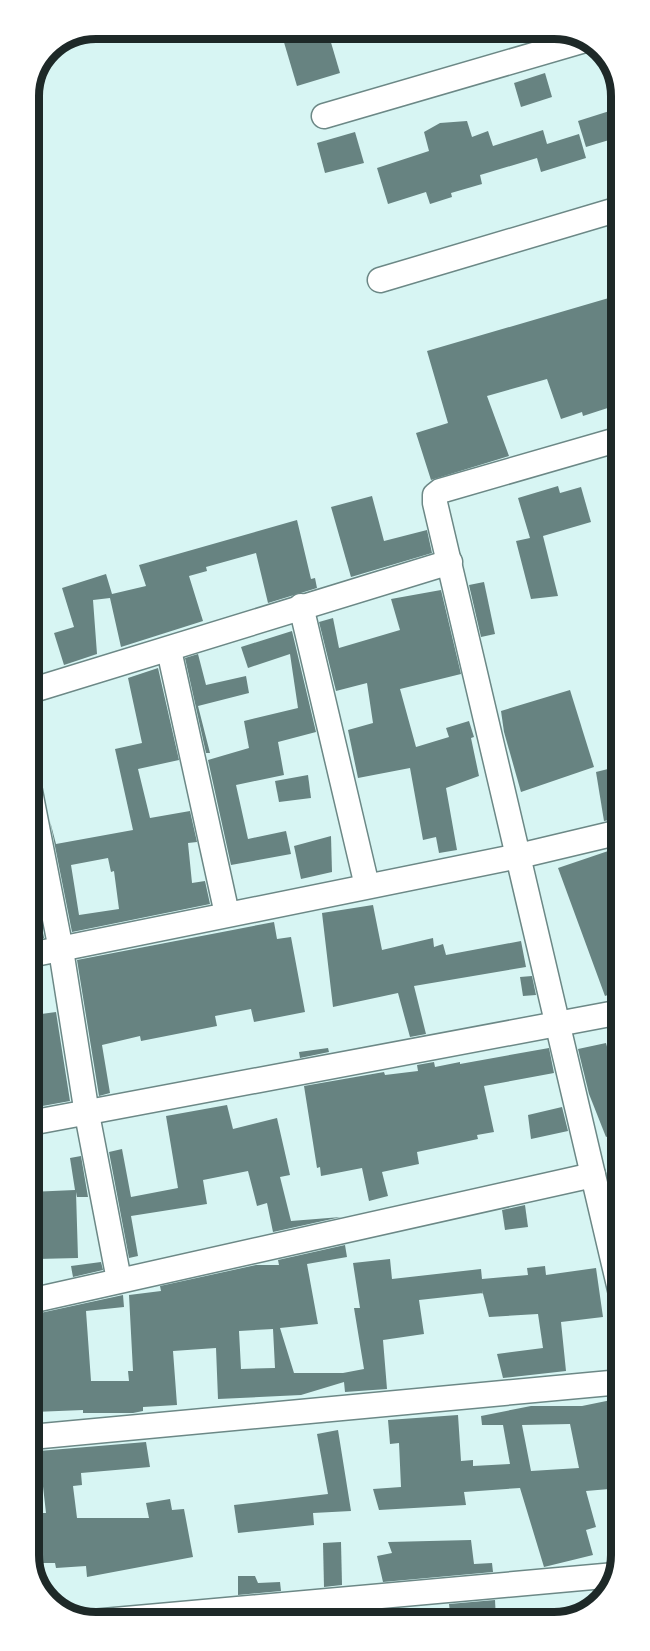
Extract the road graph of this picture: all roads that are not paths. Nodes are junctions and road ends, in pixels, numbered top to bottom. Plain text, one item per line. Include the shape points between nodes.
1 (575, 43) edge
2 (324, 116) dead end
3 (611, 211) edge
4 (380, 280) dead end
5 (611, 442) edge
6 (450, 562) junction
7 (301, 606) junction
8 (169, 650) junction
9 (39, 688) edge
10 (611, 834) edge
11 (39, 837) edge
12 (519, 856) junction
13 (367, 886) junction
14 (227, 914) junction
15 (61, 950) junction
16 (39, 954) edge
17 (611, 1014) edge
18 (558, 1024) junction
19 (87, 1114) junction
20 (39, 1122) edge
21 (593, 1175) junction
22 (611, 1247) edge
23 (118, 1280) junction
24 (39, 1299) edge
25 (611, 1383) edge
26 (39, 1436) edge
27 (607, 1576) edge
28 (203, 1612) edge

1 - 2 street
3 - 4 street
5 - 6 street via 440,491 435,495 435,503
6 - 7 street
6 - 12 street
7 - 8 street
7 - 13 street
8 - 9 street
8 - 14 street
10 - 12 street
11 - 15 street
12 - 13 street
12 - 18 street
13 - 14 street
14 - 15 street
15 - 16 street
15 - 19 street
17 - 18 street
18 - 19 street
18 - 21 street
19 - 20 street
19 - 23 street
21 - 22 street
21 - 23 street
23 - 24 street
25 - 26 street
27 - 28 street

